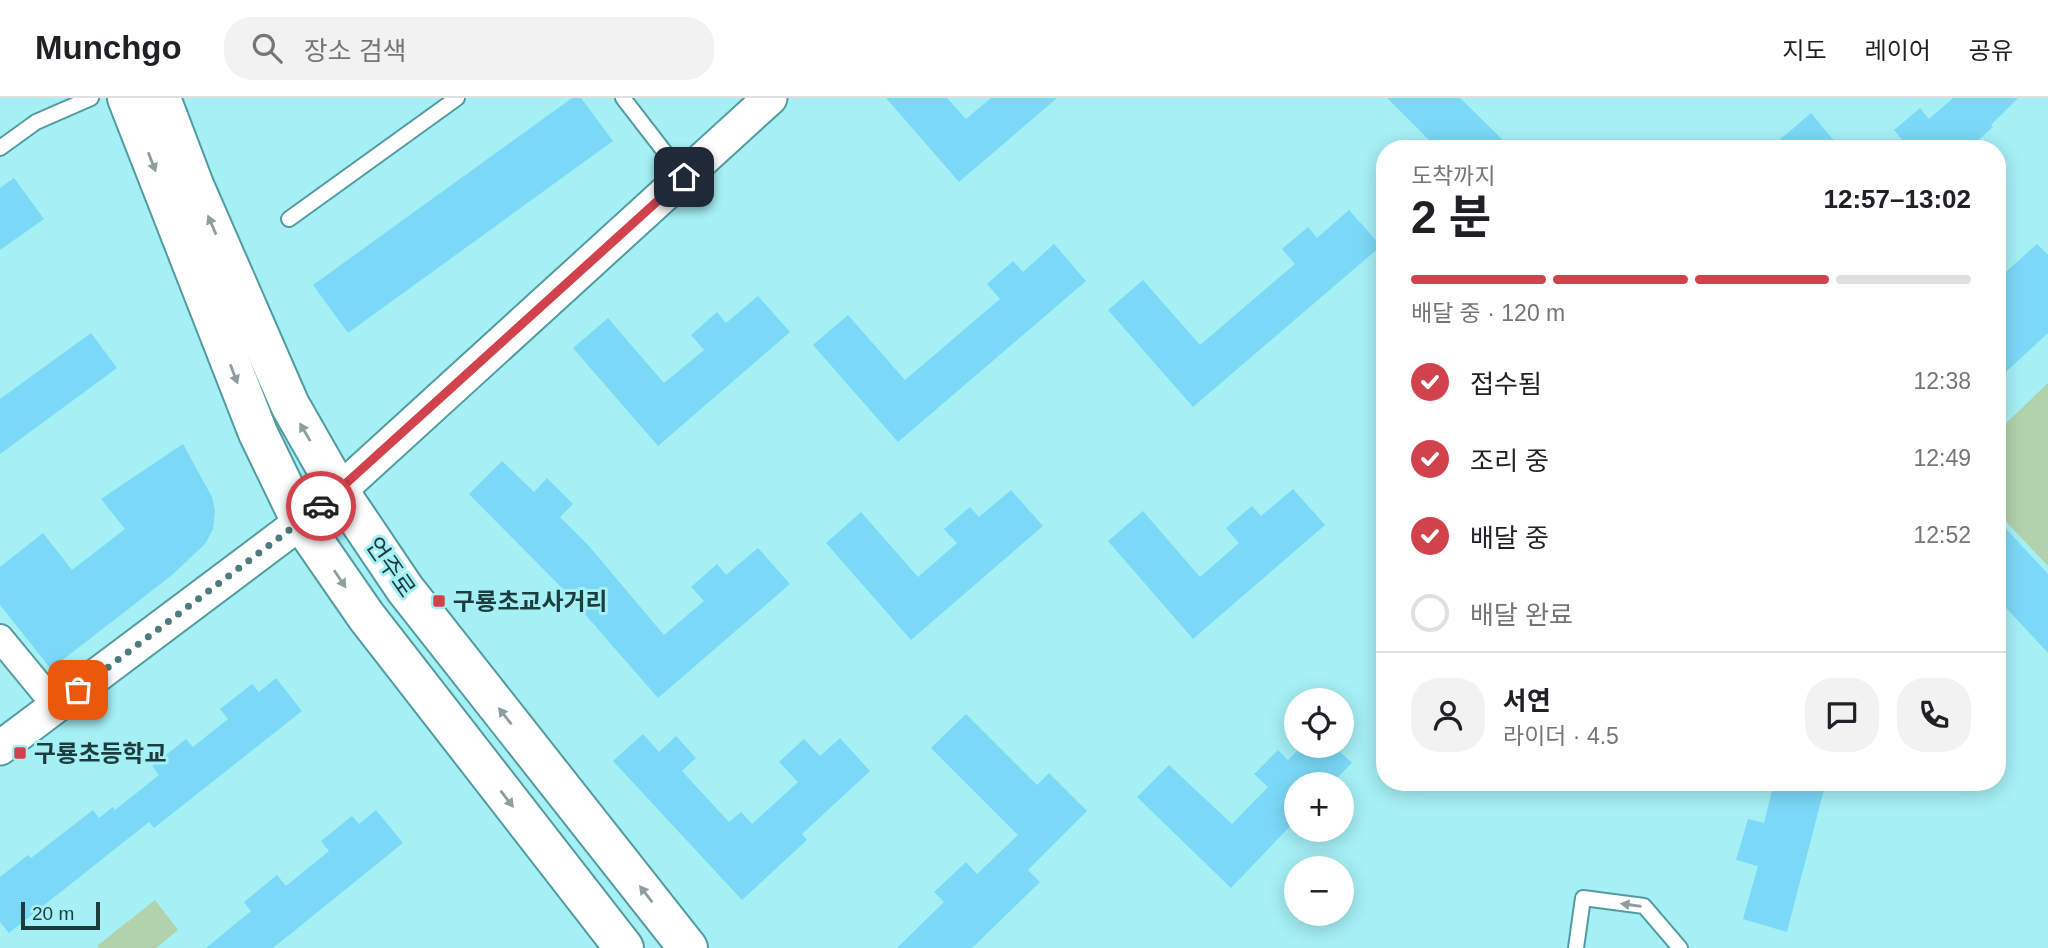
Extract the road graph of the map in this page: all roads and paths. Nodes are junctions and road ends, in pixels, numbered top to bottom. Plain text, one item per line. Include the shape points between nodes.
1 (91, 98) edge
2 (127, 98) edge
3 (457, 98) edge
4 (622, 98) edge
5 (770, 98) edge
6 (172, 107) edge
7 (0, 148) edge
8 (684, 177) junction
9 (289, 219) dead end
10 (339, 491) junction
11 (301, 523) junction
12 (0, 638) edge
13 (56, 706) junction
14 (0, 748) edge
15 (624, 948) edge
16 (688, 948) edge
17 (1576, 948) edge
18 (1680, 948) edge

1 - 7 lane via 36,122
2 -> 11 main road, 언주로 via 258,433
3 - 9 lane
4 - 8 lane
5 - 8 street
10 -> 6 main road, 언주로 via 290,405 194,185
8 - 10 street
10 - 11 street
16 -> 10 main road, 언주로 via 405,589
11 - 13 street
11 -> 15 main road, 언주로 via 366,616
12 - 13 street
13 - 14 street
18 -> 17 lane via 1644,906 1583,898

